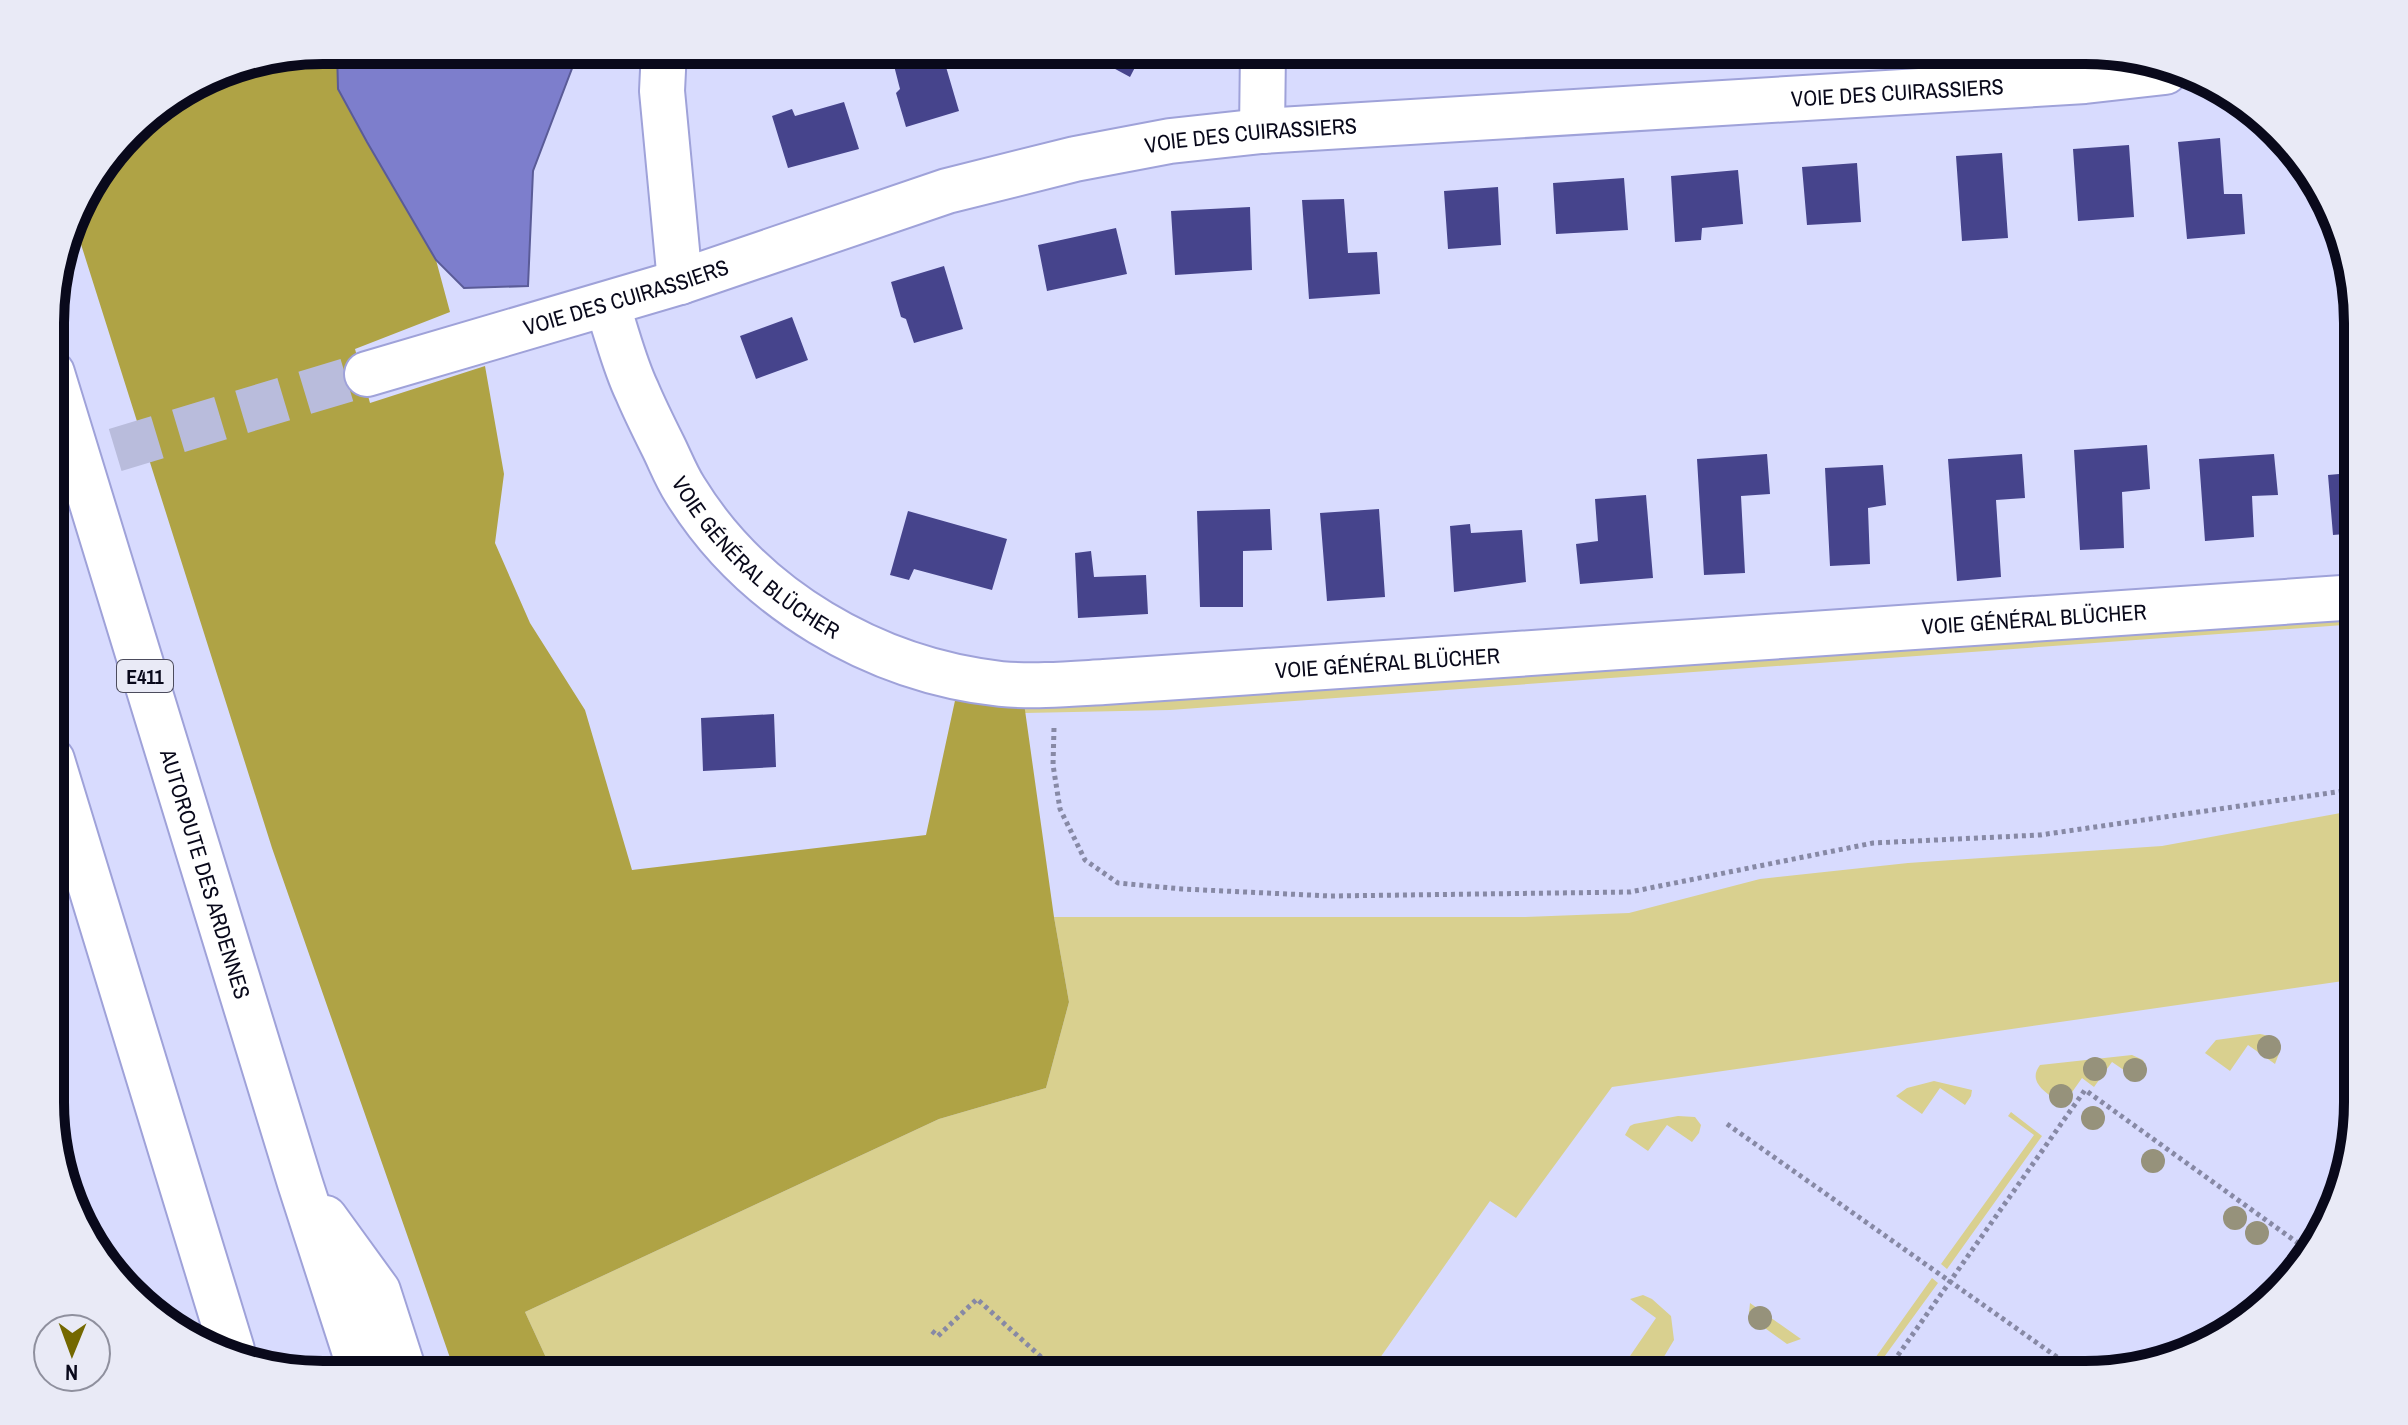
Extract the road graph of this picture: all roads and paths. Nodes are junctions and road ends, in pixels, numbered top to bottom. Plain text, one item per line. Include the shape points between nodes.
1 (1263, 64) edge
2 (663, 65) edge
3 (2153, 73) edge
4 (1262, 131) junction
5 (680, 282) junction
6 (607, 305) junction
7 (367, 374) tunnel mouth
8 (64, 412) edge
9 (2343, 598) edge
10 (1047, 685) junction
11 (2343, 791) edge
12 (64, 799) edge
13 (1727, 1124) dead end
14 (300, 1183) junction
15 (2301, 1245) edge
16 (1949, 1282) junction
17 (932, 1331) dead end
18 (230, 1343) edge
19 (1894, 1360) edge
20 (2061, 1360) edge
21 (357, 1361) edge
22 (400, 1361) edge
23 (1045, 1361) edge

1 - 4 main road
2 - 5 main road
3 - 4 main road, VOIE DES CUIRASSIERS
4 - 5 main road, VOIE DES CUIRASSIERS via 1088,156 947,191
5 - 6 main road, VOIE DES CUIRASSIERS
6 - 7 main road, VOIE DES CUIRASSIERS
6 - 10 main road, VOIE GÉNÉRAL BLÜCHER via 635,389 684,488 744,564 785,599 871,650 964,679
8 - 14 main road, AUTOROUTE DES ARDENNES / E411
9 - 10 main road, VOIE GÉNÉRAL BLÜCHER
10 - 11 path via 1060,809 1085,860 1118,883 1182,889 1330,896 1630,892 1873,843 2040,835
12 - 18 main road
13 - 16 path
14 - 21 main road, AUTOROUTE DES ARDENNES / E411
14 - 22 main road via 378,1291
15 - 16 path via 2085,1090
16 - 19 path
16 - 20 path
17 - 23 path via 938,1336 977,1299

